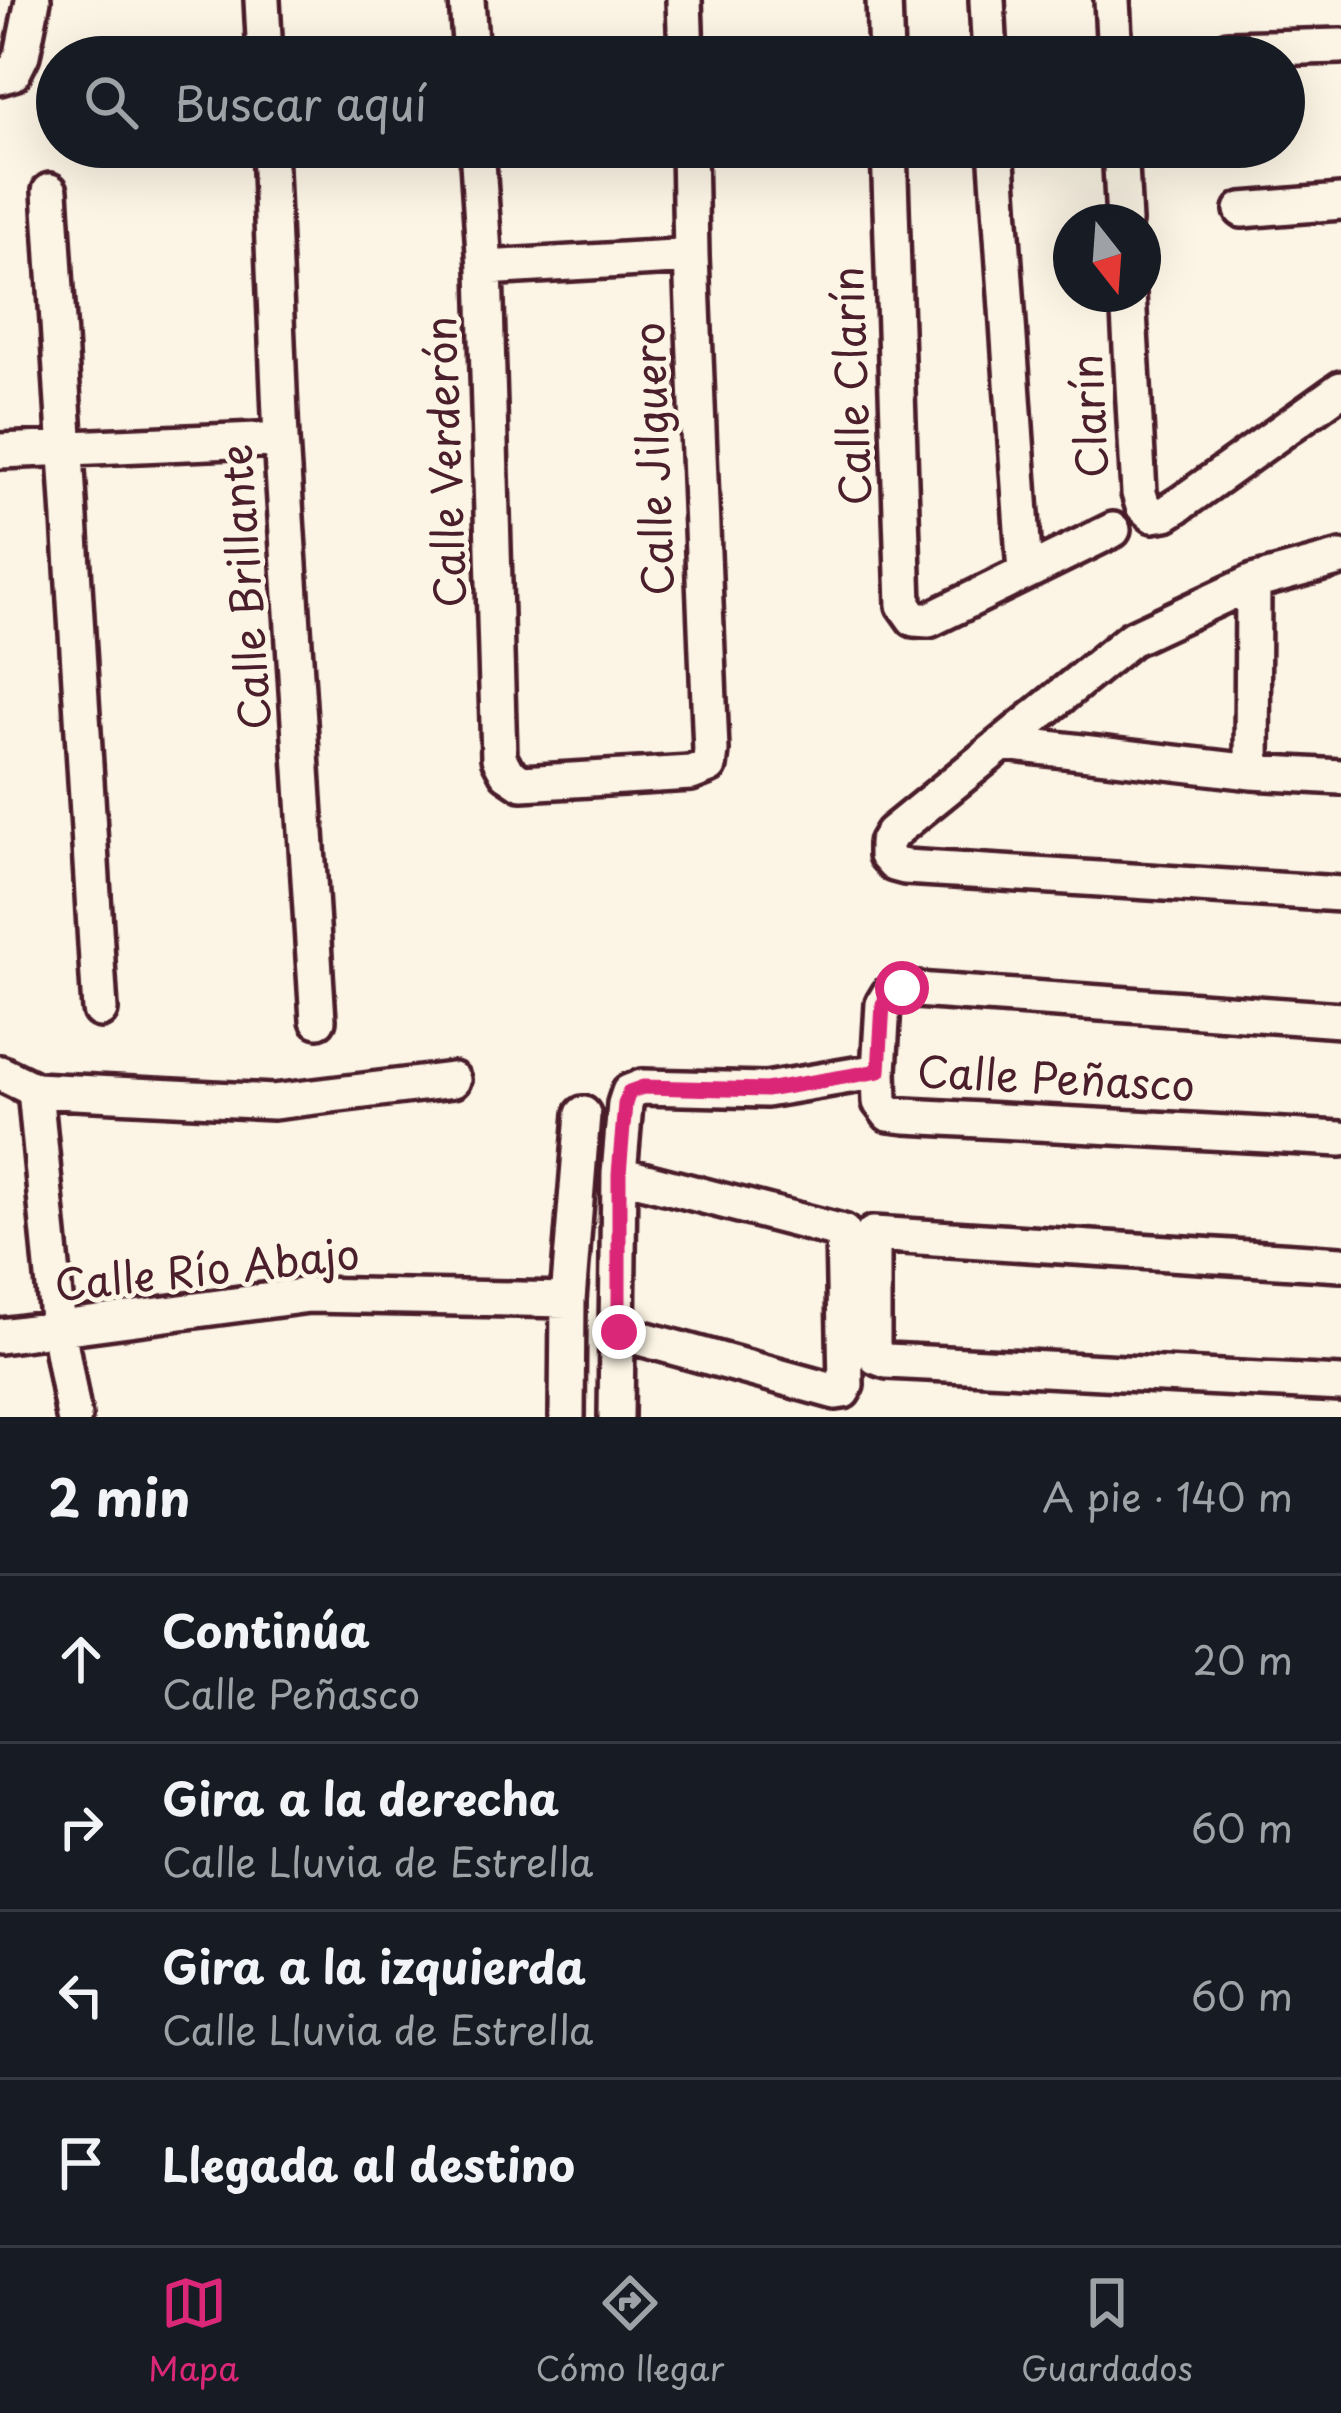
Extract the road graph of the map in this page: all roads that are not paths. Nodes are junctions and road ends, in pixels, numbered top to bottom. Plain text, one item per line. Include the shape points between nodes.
1 (33, 0) edge
2 (262, 0) edge
3 (467, 0) edge
4 (684, 0) edge
5 (884, 0) edge
6 (986, 0) edge
7 (1112, 0) edge
8 (264, 36) edge
9 (470, 36) edge
10 (685, 36) edge
11 (885, 36) edge
12 (989, 36) edge
13 (1114, 36) edge
14 (1341, 46) edge
15 (1305, 47) edge
16 (0, 77) edge
17 (270, 168) edge
18 (478, 168) edge
19 (689, 168) edge
20 (890, 168) edge
21 (997, 168) edge
22 (1121, 168) edge
23 (50, 191) dead end
24 (1341, 202) edge
25 (1123, 204) edge
26 (1242, 210) dead end
27 (691, 256) junction
28 (485, 268) junction
29 (1129, 312) edge
30 (1341, 389) edge
31 (281, 439) junction
32 (67, 449) junction
33 (0, 452) edge
34 (1113, 530) dead end
35 (1341, 558) edge
36 (1025, 573) junction
37 (1252, 582) junction
38 (914, 620) joint
39 (1005, 743) junction
40 (1252, 772) junction
41 (507, 773) joint
42 (1341, 777) edge
43 (1341, 894) edge
44 (100, 1010) dead end
45 (318, 1020) dead end
46 (1341, 1020) edge
47 (879, 1071) junction
48 (0, 1073) edge
49 (453, 1080) dead end
50 (34, 1090) junction
51 (583, 1114) dead end
52 (1341, 1139) edge
53 (619, 1174) junction
54 (858, 1233) junction
55 (1341, 1264) edge
56 (568, 1300) junction
57 (58, 1330) junction
58 (619, 1332) junction
59 (0, 1336) edge
60 (1341, 1384) edge
61 (74, 1417) edge
62 (567, 1417) edge
63 (616, 1417) edge

1 - 16 street via 22,55 13,73
2 - 8 street
3 - 9 street
4 - 10 street
5 - 11 street
6 - 12 street
7 - 13 street
14 - 15 street
17 - 31 street, Calle Brillante
18 - 28 street, Calle Verderón
19 - 27 street, Calle Jilguero
20 - 38 street, Calle Clarín via 904,605
21 - 36 street
22 - 25 street
23 - 32 street
24 - 26 street
27 - 28 street
27 - 41 street, Calle Jilguero via 709,766 522,783
28 - 41 street, Calle Verderón via 499,758
29 - 30 street, Clarín via 1139,494 1153,515
31 - 32 street
31 - 45 street, Calle Brillante
32 - 33 street
32 - 44 street
34 - 36 street, Clarín
35 - 37 street
36 - 38 street, Clarín
37 - 39 street via 1131,639
37 - 40 street
39 - 40 street
39 - 43 street via 892,832 886,855 894,864
40 - 42 street
46 - 47 street, Calle Peñasco via 902,988 883,1004
47 - 52 street, Calle Peñasco via 880,1102 906,1117
47 - 53 street via 766,1090 629,1092
48 - 50 street
49 - 50 street via 273,1102
50 - 57 street
51 - 56 street
53 - 54 street
53 - 58 street
54 - 55 street
54 - 58 street via 843,1390
54 - 60 street via 876,1357
56 - 57 street, Calle Río Abajo via 309,1295
56 - 62 street
57 - 59 street, Calle Río Abajo
57 - 61 street
58 - 63 street

